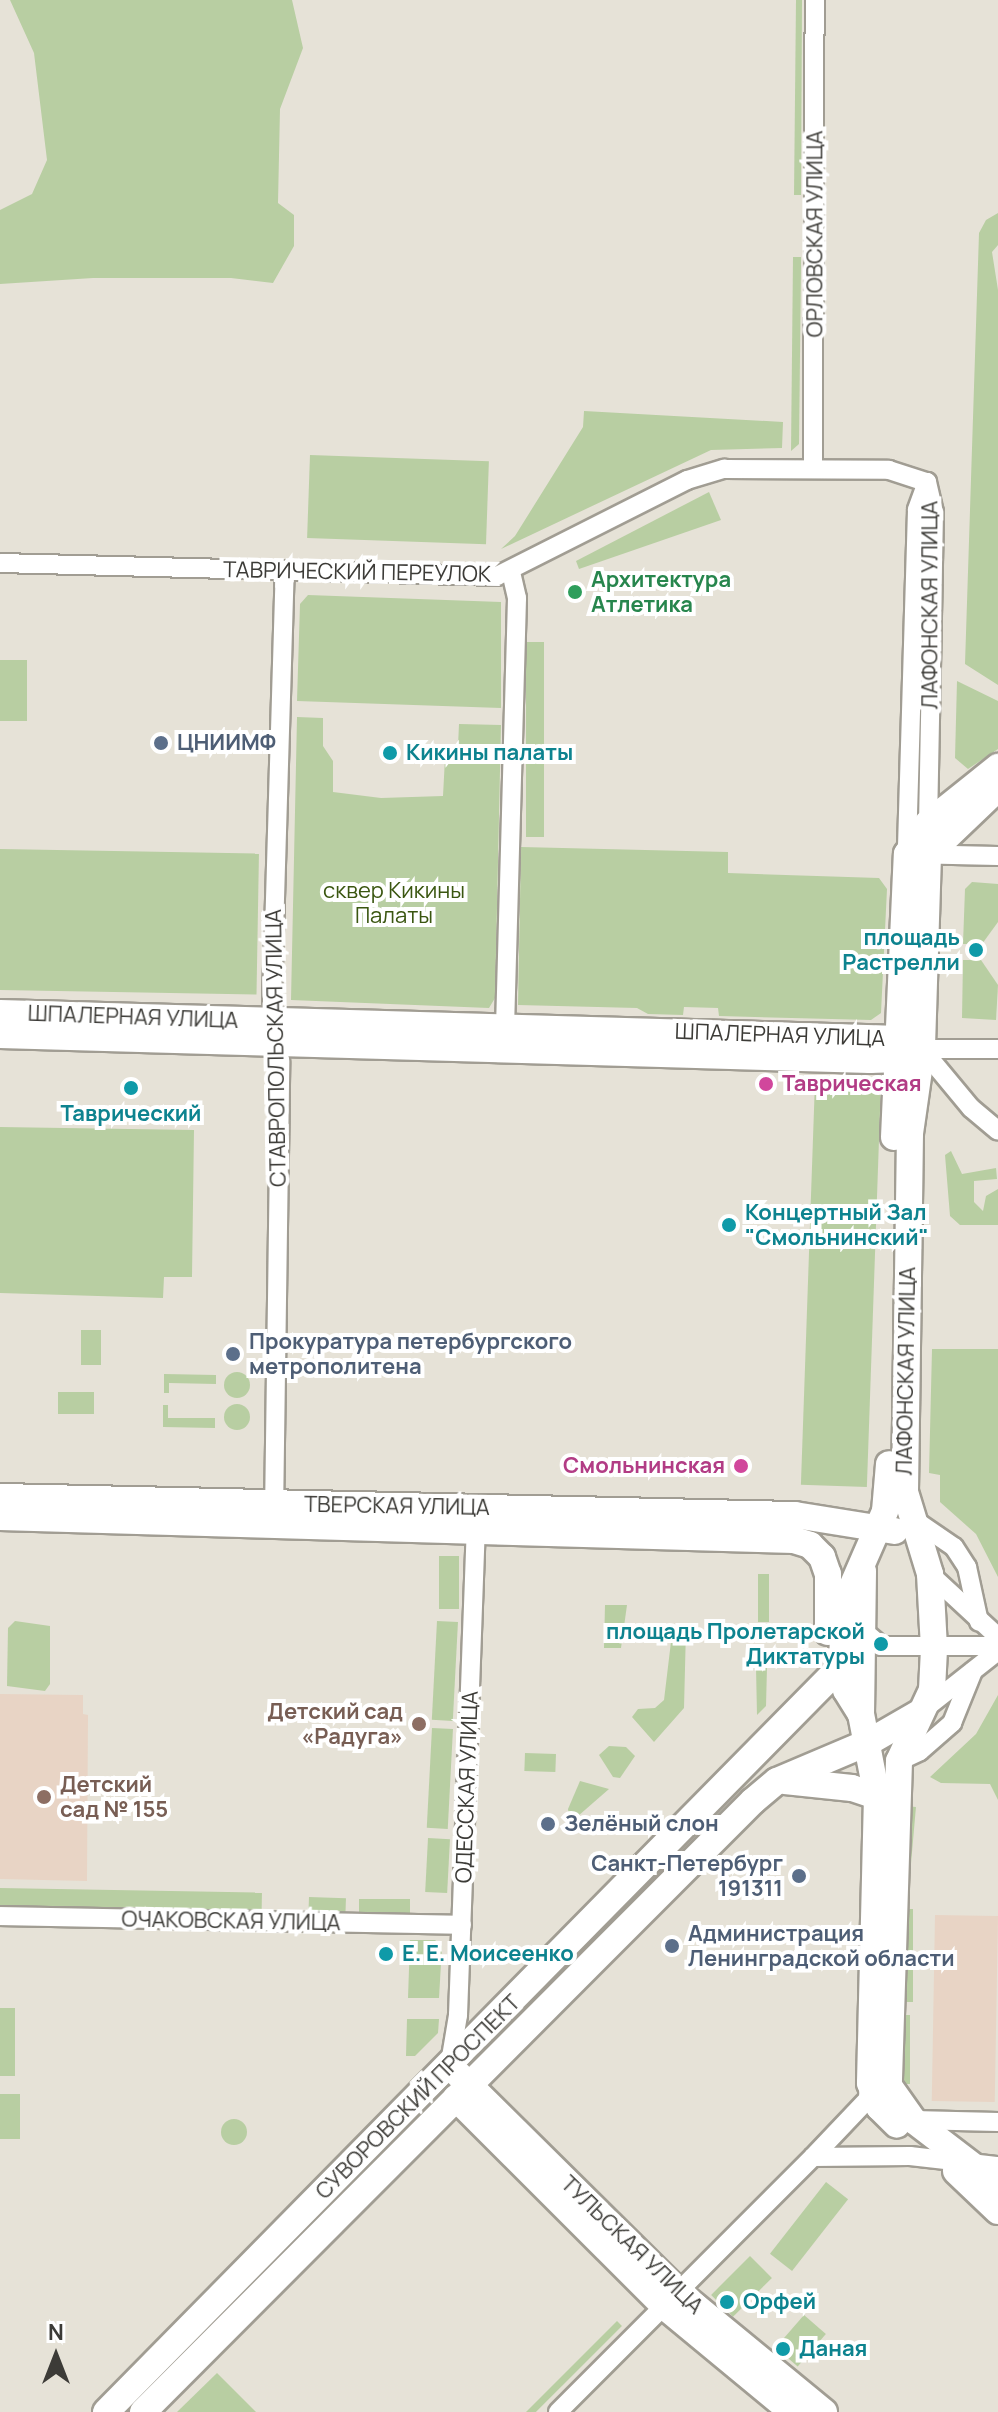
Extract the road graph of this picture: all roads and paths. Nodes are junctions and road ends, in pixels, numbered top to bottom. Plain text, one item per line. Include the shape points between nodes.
1 (815, 0) edge
2 (813, 469) junction
3 (927, 482) junction
4 (0, 563) edge
5 (285, 571) junction
6 (511, 573) junction
7 (998, 767) edge
8 (998, 788) edge
9 (928, 823) junction
10 (917, 854) junction
11 (998, 856) edge
12 (0, 1013) edge
13 (505, 1028) junction
14 (276, 1033) junction
15 (0, 1035) edge
16 (907, 1049) junction
17 (998, 1049) edge
18 (998, 1131) edge
19 (0, 1497) edge
20 (274, 1514) junction
21 (0, 1517) edge
22 (476, 1519) junction
23 (898, 1523) junction
24 (794, 1528) junction
25 (862, 1564) junction
26 (930, 1574) junction
27 (979, 1622) junction
28 (861, 1629) junction
29 (998, 1637) edge
30 (934, 1649) junction
31 (998, 1649) edge
32 (842, 1665) junction
33 (973, 1671) junction
34 (927, 1707) junction
35 (861, 1714) junction
36 (869, 1742) junction
37 (898, 1767) junction
38 (777, 1781) junction
39 (877, 1796) junction
40 (0, 1916) edge
41 (462, 1925) junction
42 (450, 2065) junction
43 (870, 2083) junction
44 (463, 2091) junction
45 (901, 2120) junction
46 (998, 2122) edge
47 (813, 2157) junction
48 (943, 2162) junction
49 (988, 2166) edge
50 (998, 2185) edge
51 (998, 2211) edge
52 (671, 2299) junction
53 (106, 2412) edge
54 (143, 2412) edge
55 (558, 2412) edge
56 (792, 2412) edge
57 (824, 2412) edge

1 - 2 street, ОРЛОВСКАЯ УЛИЦА
2 - 3 street, ТАВРИЧЕСКИЙ ПЕРЕУЛОК via 903,472
2 - 6 street, ТАВРИЧЕСКИЙ ПЕРЕУЛОК via 706,473
3 - 9 street, ЛАФОНСКАЯ УЛИЦА via 934,512
3 - 10 street, ЛАФОНСКАЯ УЛИЦА via 917,510
4 - 5 street, ТАВРИЧЕСКИЙ ПЕРЕУЛОК
5 - 6 street, ТАВРИЧЕСКИЙ ПЕРЕУЛОК via 482,577
5 - 14 street, СТАВРОПОЛЬСКАЯ УЛИЦА
6 - 13 street via 517,598
7 - 9 street
8 - 10 street
9 - 10 street
10 - 11 street
10 - 16 street, ЛАФОНСКАЯ УЛИЦА
12 - 14 street, ШПАЛЕРНАЯ УЛИЦА
13 - 14 street, ШПАЛЕРНАЯ УЛИЦА
13 - 16 street, ШПАЛЕРНАЯ УЛИЦА
14 - 15 street, ШПАЛЕРНАЯ УЛИЦА
14 - 16 street, ШПАЛЕРНАЯ УЛИЦА
14 - 20 street, СТАВРОПОЛЬСКАЯ УЛИЦА
16 - 17 street
16 - 18 street
16 - 23 street, ЛАФОНСКАЯ УЛИЦА
19 - 20 street, ТВЕРСКАЯ УЛИЦА
20 - 21 street, ТВЕРСКАЯ УЛИЦА
20 - 22 street, ТВЕРСКАЯ УЛИЦА
22 - 24 street, ТВЕРСКАЯ УЛИЦА
22 - 41 street, ОДЕССКАЯ УЛИЦА
23 - 24 street
23 - 25 street
23 - 26 street
23 - 27 street via 954,1547 967,1567
24 - 32 street via 822,1557 828,1574 826,1628
25 - 28 street
25 - 32 street via 844,1605
26 - 27 street
26 - 30 street
27 - 29 street
28 - 30 street via 881,1646
28 - 35 street
30 - 31 street
30 - 34 street
31 - 33 street
32 - 35 street via 846,1690
32 - 42 street, СУВОРОВСКИЙ ПРОСПЕКТ
33 - 34 street
33 - 37 street via 952,1723
34 - 36 street
34 - 37 street
35 - 36 street
36 - 38 street
36 - 39 street
37 - 45 street via 889,2086
38 - 39 street via 852,1788
38 - 44 street, СУВОРОВСКИЙ ПРОСПЕКТ
39 - 43 street
40 - 41 street, ОЧАКОВСКАЯ УЛИЦА
41 - 42 street, ОДЕССКАЯ УЛИЦА
42 - 44 street, ТУЛЬСКАЯ УЛИЦА
42 - 53 street, СУВОРОВСКИЙ ПРОСПЕКТ
43 - 45 street
43 - 47 street via 868,2099
44 - 52 street, ТУЛЬСКАЯ УЛИЦА
44 - 54 street, СУВОРОВСКИЙ ПРОСПЕКТ
45 - 46 street
45 - 48 street
45 - 49 street
47 - 48 street via 910,2156
47 - 52 street
48 - 49 street
48 - 51 street
49 - 50 street
52 - 55 street
52 - 56 street, ТУЛЬСКАЯ УЛИЦА
52 - 57 street, ТУЛЬСКАЯ УЛИЦА

